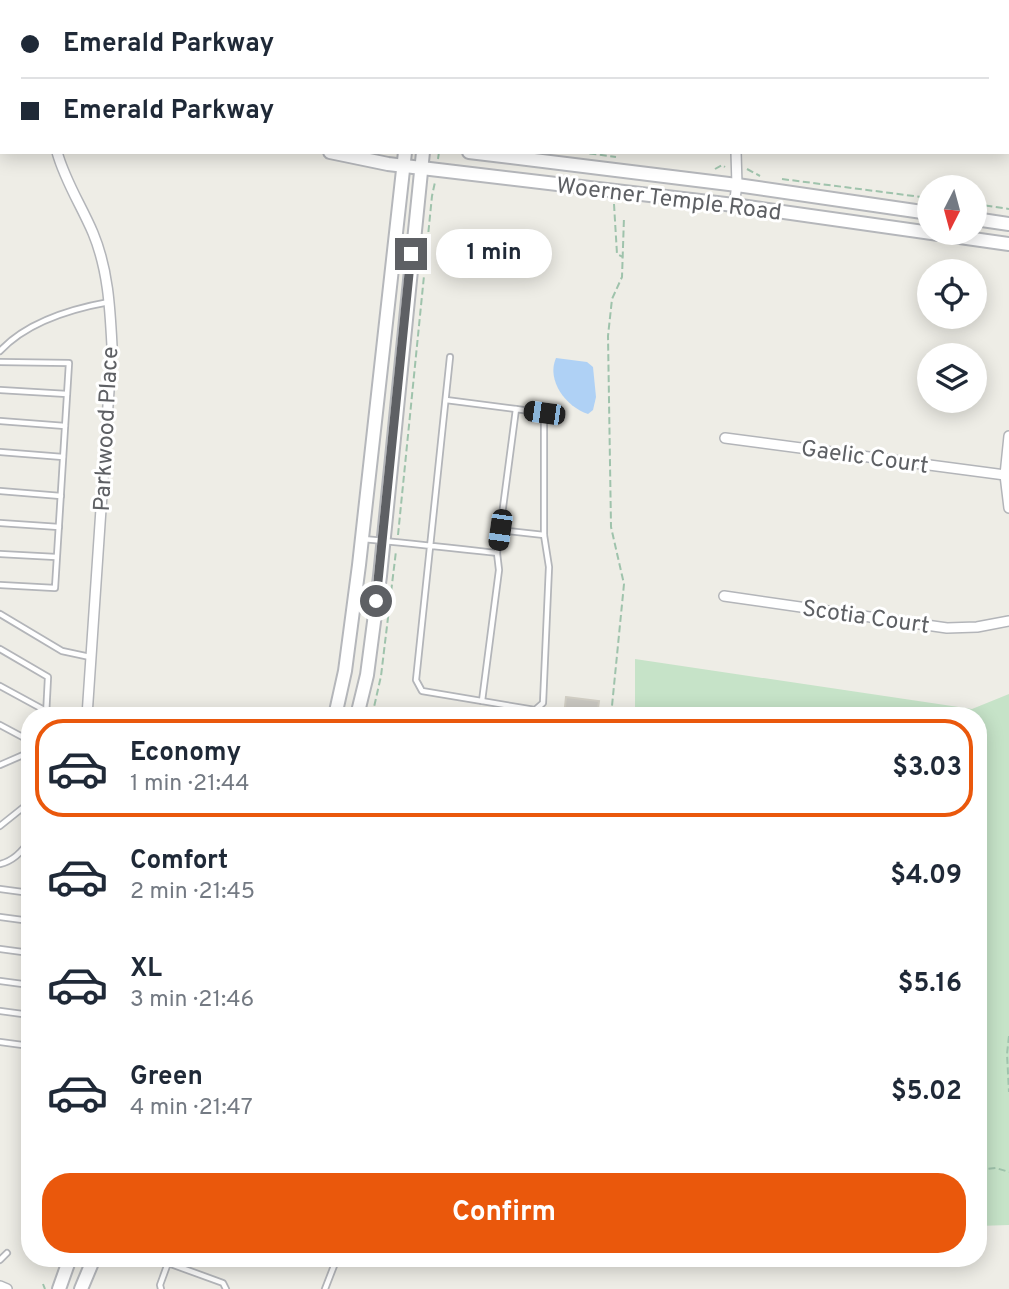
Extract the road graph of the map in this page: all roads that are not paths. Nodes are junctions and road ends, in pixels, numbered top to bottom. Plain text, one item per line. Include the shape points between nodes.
1 (58, 154) edge
2 (338, 154) edge
3 (423, 154) edge
4 (485, 154) edge
5 (736, 154) edge
6 (404, 159) edge
7 (421, 167) junction
8 (737, 185) junction
9 (734, 205) junction
10 (917, 211) edge
11 (987, 221) edge
12 (1009, 224) edge
13 (1009, 244) edge
14 (109, 302) junction
15 (0, 351) edge
16 (450, 357) dead end
17 (0, 362) edge
18 (0, 390) edge
19 (67, 394) junction
20 (446, 400) junction
21 (516, 409) junction
22 (0, 421) edge
23 (65, 426) junction
24 (1009, 436) edge
25 (725, 438) dead end
26 (0, 453) edge
27 (63, 457) junction
28 (1005, 475) junction
29 (0, 491) edge
30 (61, 496) junction
31 (1009, 508) edge
32 (0, 523) edge
33 (59, 527) junction
34 (500, 530) junction
35 (544, 535) junction
36 (362, 539) junction
37 (383, 541) junction
38 (431, 545) junction
39 (497, 553) junction
40 (0, 554) edge
41 (57, 558) junction
42 (0, 585) edge
43 (724, 596) dead end
44 (0, 614) edge
45 (1009, 621) edge
46 (0, 649) edge
47 (91, 657) junction
48 (0, 686) edge
49 (482, 701) junction
50 (34, 707) edge
51 (46, 707) edge
52 (88, 707) edge
53 (337, 707) edge
54 (359, 707) edge
55 (517, 707) edge
56 (538, 707) edge
57 (0, 725) edge
58 (21, 736) edge
59 (21, 756) edge
60 (0, 765) edge
61 (21, 809) edge
62 (0, 826) edge
63 (21, 852) edge
64 (0, 864) edge
65 (0, 889) edge
66 (21, 892) edge
67 (0, 918) edge
68 (21, 920) edge
69 (0, 949) edge
70 (21, 952) edge
71 (0, 981) edge
72 (21, 984) edge
73 (0, 1011) edge
74 (21, 1014) edge
75 (0, 1042) edge
76 (21, 1045) edge
77 (7, 1253) dead end
78 (0, 1260) edge
79 (67, 1267) edge
80 (90, 1267) edge
81 (167, 1267) edge
82 (179, 1267) edge
83 (334, 1267) edge
84 (0, 1286) edge
85 (7, 1289) edge
86 (59, 1289) edge
87 (81, 1289) edge
88 (161, 1289) edge
89 (226, 1289) edge
90 (325, 1289) edge

1 - 14 street, Parkwood Place via 93,233
2 - 6 main road, Woerner Temple Road via 362,160
3 - 7 main road
4 - 8 main road, Woerner Temple Road
5 - 8 street
6 - 7 main road, Woerner Temple Road
6 - 36 main road
7 - 9 main road, Woerner Temple Road
7 - 37 main road
8 - 9 street
8 - 10 main road, Woerner Temple Road
9 - 13 main road, Woerner Temple Road
11 - 12 main road
14 - 15 lane via 59,314 24,331
14 - 47 street, Parkwood Place via 111,346
16 - 20 lane
17 - 19 lane via 69,363
18 - 19 lane
19 - 23 lane
20 - 21 lane
20 - 38 lane
21 - 34 lane
21 - 35 lane via 544,413
22 - 23 lane
23 - 27 lane
24 - 28 street
25 - 28 street, Gaelic Court
26 - 27 lane
27 - 30 lane
28 - 31 street
29 - 30 lane
30 - 33 lane
32 - 33 lane
33 - 41 lane
34 - 35 lane
34 - 39 lane
35 - 56 lane via 549,567 543,703
36 - 37 lane
36 - 53 main road
37 - 38 lane
37 - 54 main road
38 - 39 lane
38 - 49 lane via 416,680 422,691
39 - 49 lane via 499,570
40 - 41 lane
41 - 42 lane via 55,588
43 - 45 street, Scotia Court via 947,628
44 - 47 lane via 62,651
46 - 51 lane via 48,677
47 - 52 street, Parkwood Place
48 - 50 lane
49 - 55 lane
57 - 58 lane
59 - 60 lane
61 - 62 lane
63 - 64 lane
65 - 66 lane
67 - 68 lane
69 - 70 lane
71 - 72 lane
73 - 74 lane
75 - 76 lane
77 - 78 lane
79 - 86 main road
80 - 87 main road
81 - 88 lane
82 - 89 lane via 223,1283
83 - 90 lane
84 - 85 street

